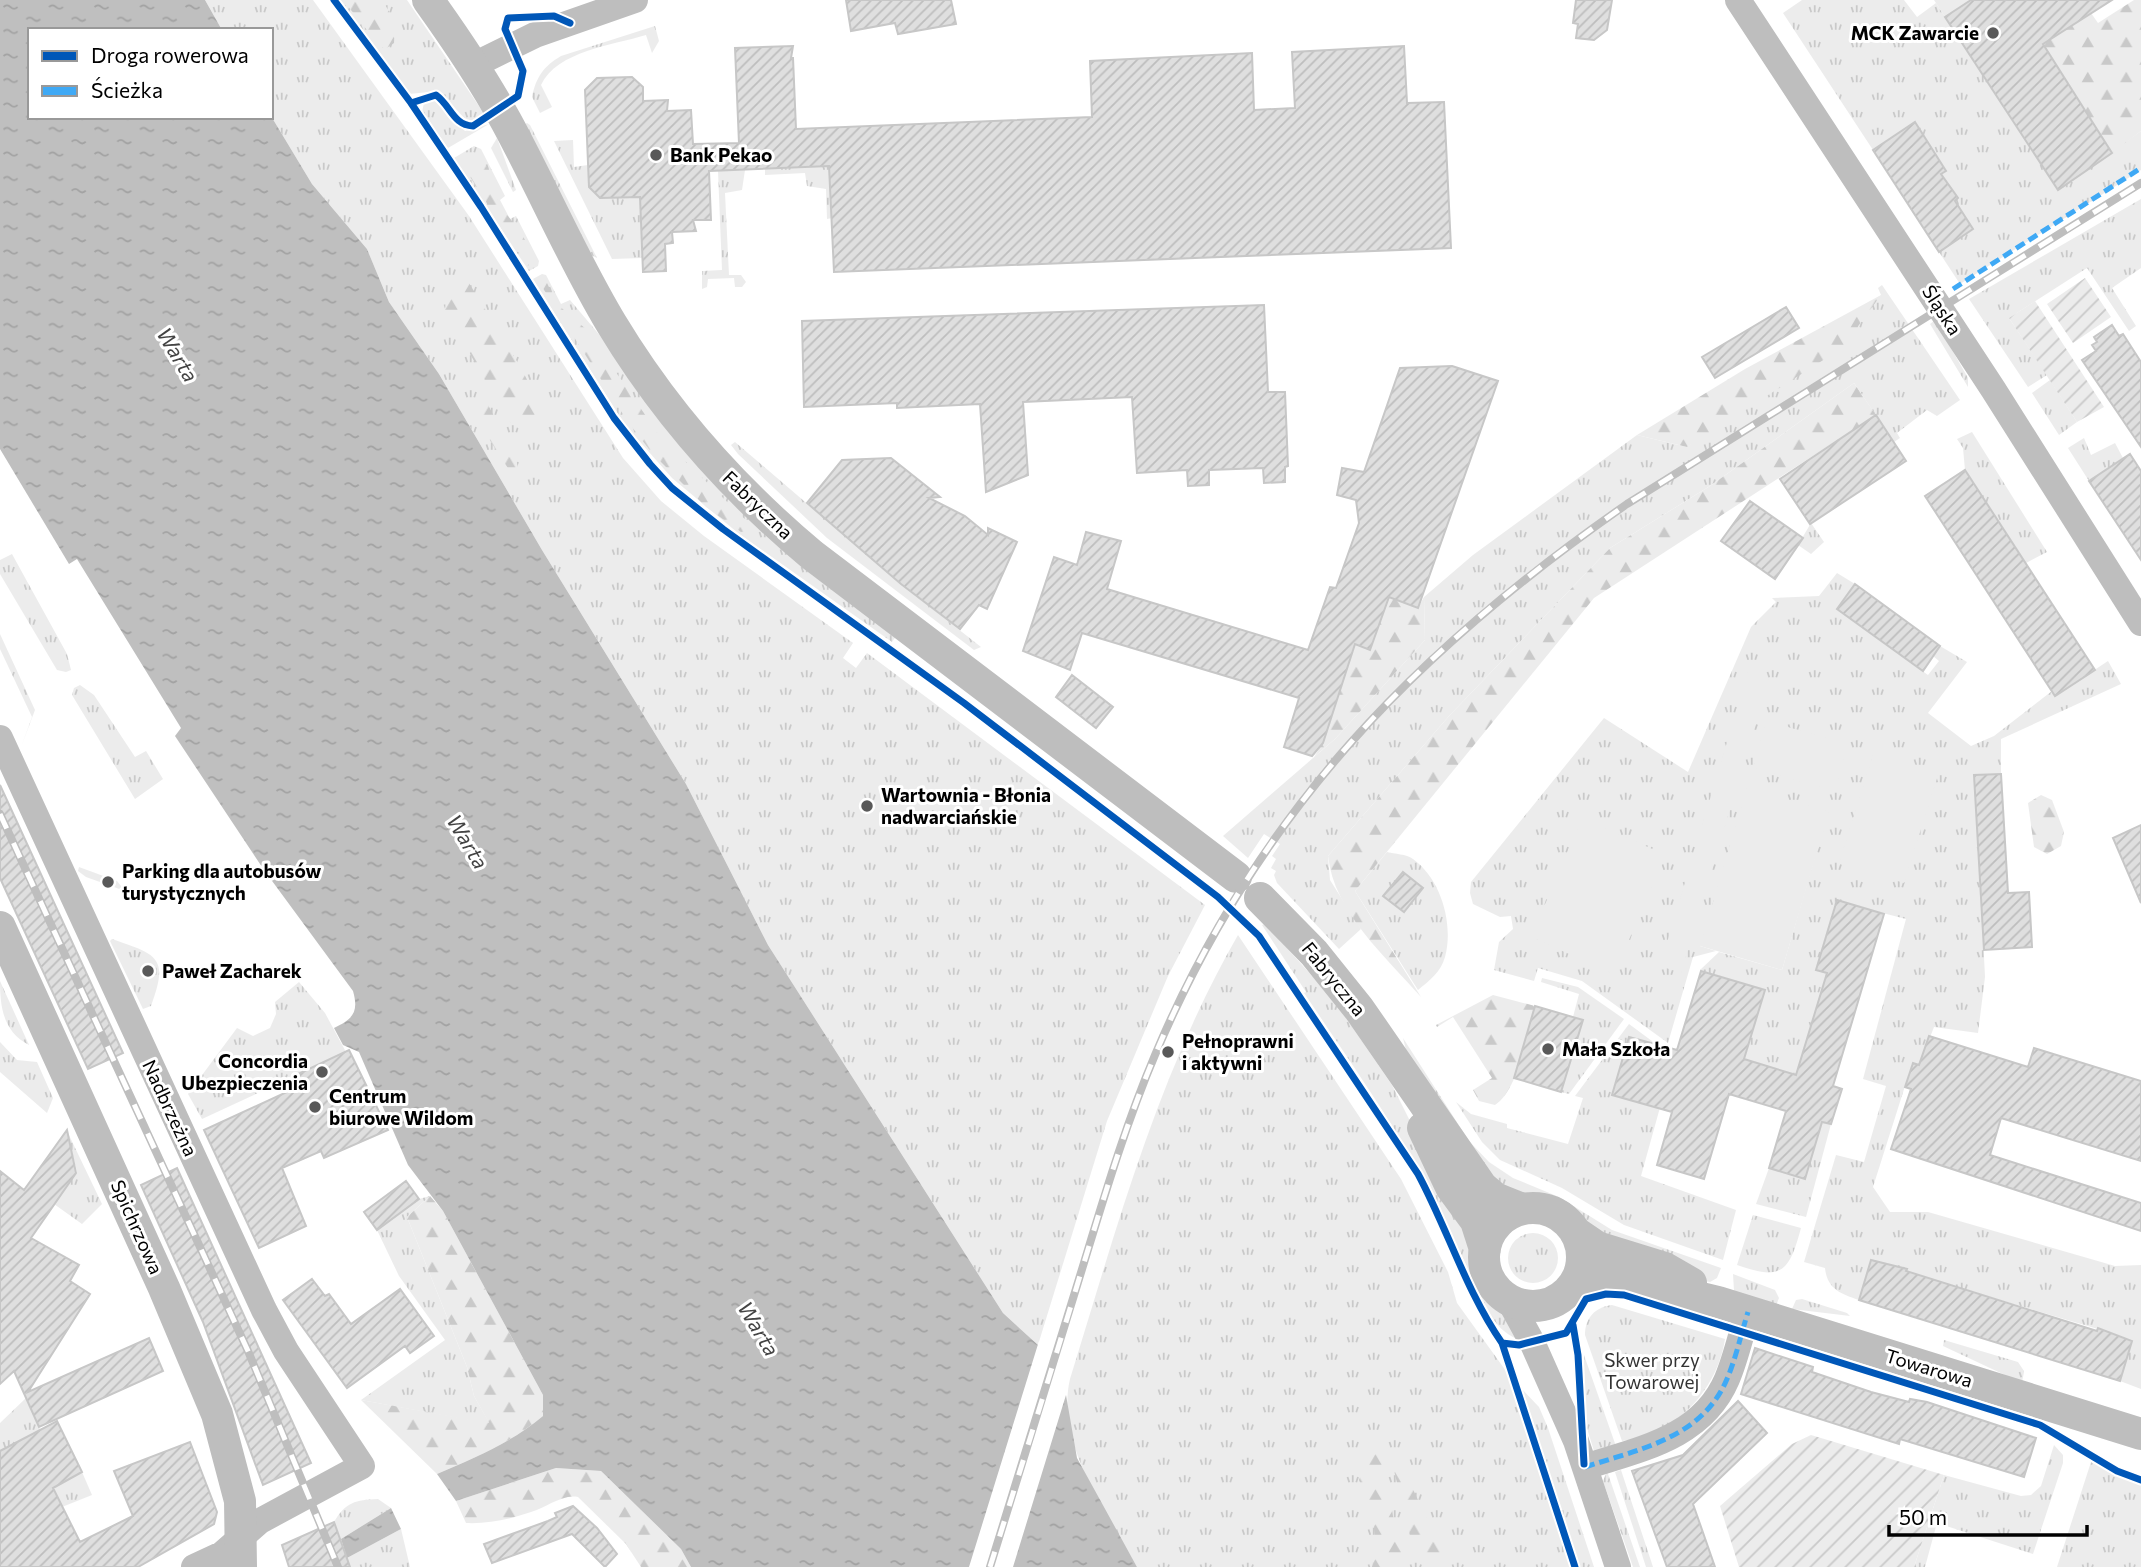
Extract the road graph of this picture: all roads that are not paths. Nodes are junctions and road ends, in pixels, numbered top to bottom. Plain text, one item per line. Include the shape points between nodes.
1 (428, 0) edge
2 (635, 0) edge
3 (1738, 0) edge
4 (472, 66) junction
5 (2141, 623) edge
6 (1, 743) edge
7 (1236, 877) dead end
8 (1260, 898) dead end
9 (0, 927) edge
10 (1398, 1068) junction
11 (1522, 1209) junction
12 (1575, 1232) junction
13 (1485, 1249) junction
14 (1574, 1284) junction
15 (1509, 1300) junction
16 (1717, 1302) junction
17 (1748, 1312) junction
18 (2141, 1434) edge
19 (1585, 1467) junction
20 (241, 1553) edge
21 (194, 1567) edge
22 (1618, 1567) edge

1 - 4 street, Fabryczna
2 - 4 street via 526,39
3 - 5 street, Śląska
4 - 7 street, Fabryczna via 612,324 664,401 735,483 812,555
6 - 20 street, Nadbrzeżna via 264,1310 362,1466 260,1521
8 - 10 street, Fabryczna via 1332,975
9 - 20 street, Spichrzowa via 204,1381 238,1493
10 - 11 street, Fabryczna via 1482,1187
10 - 13 street, Fabryczna via 1443,1172 1476,1221
11 - 12 street via 1553,1212
11 - 13 street via 1499,1222
12 - 14 street via 1582,1258
12 - 16 street, Towarowa via 1597,1247 1665,1268
13 - 15 street via 1490,1280
14 - 15 street via 1563,1296 1542,1306
14 - 16 street, Towarowa via 1610,1276
15 - 19 street via 1532,1342
16 - 17 street, Towarowa
17 - 18 street, Towarowa
17 - 19 street via 1726,1381 1701,1417 1664,1441
19 - 22 street
20 - 21 street via 222,1554

